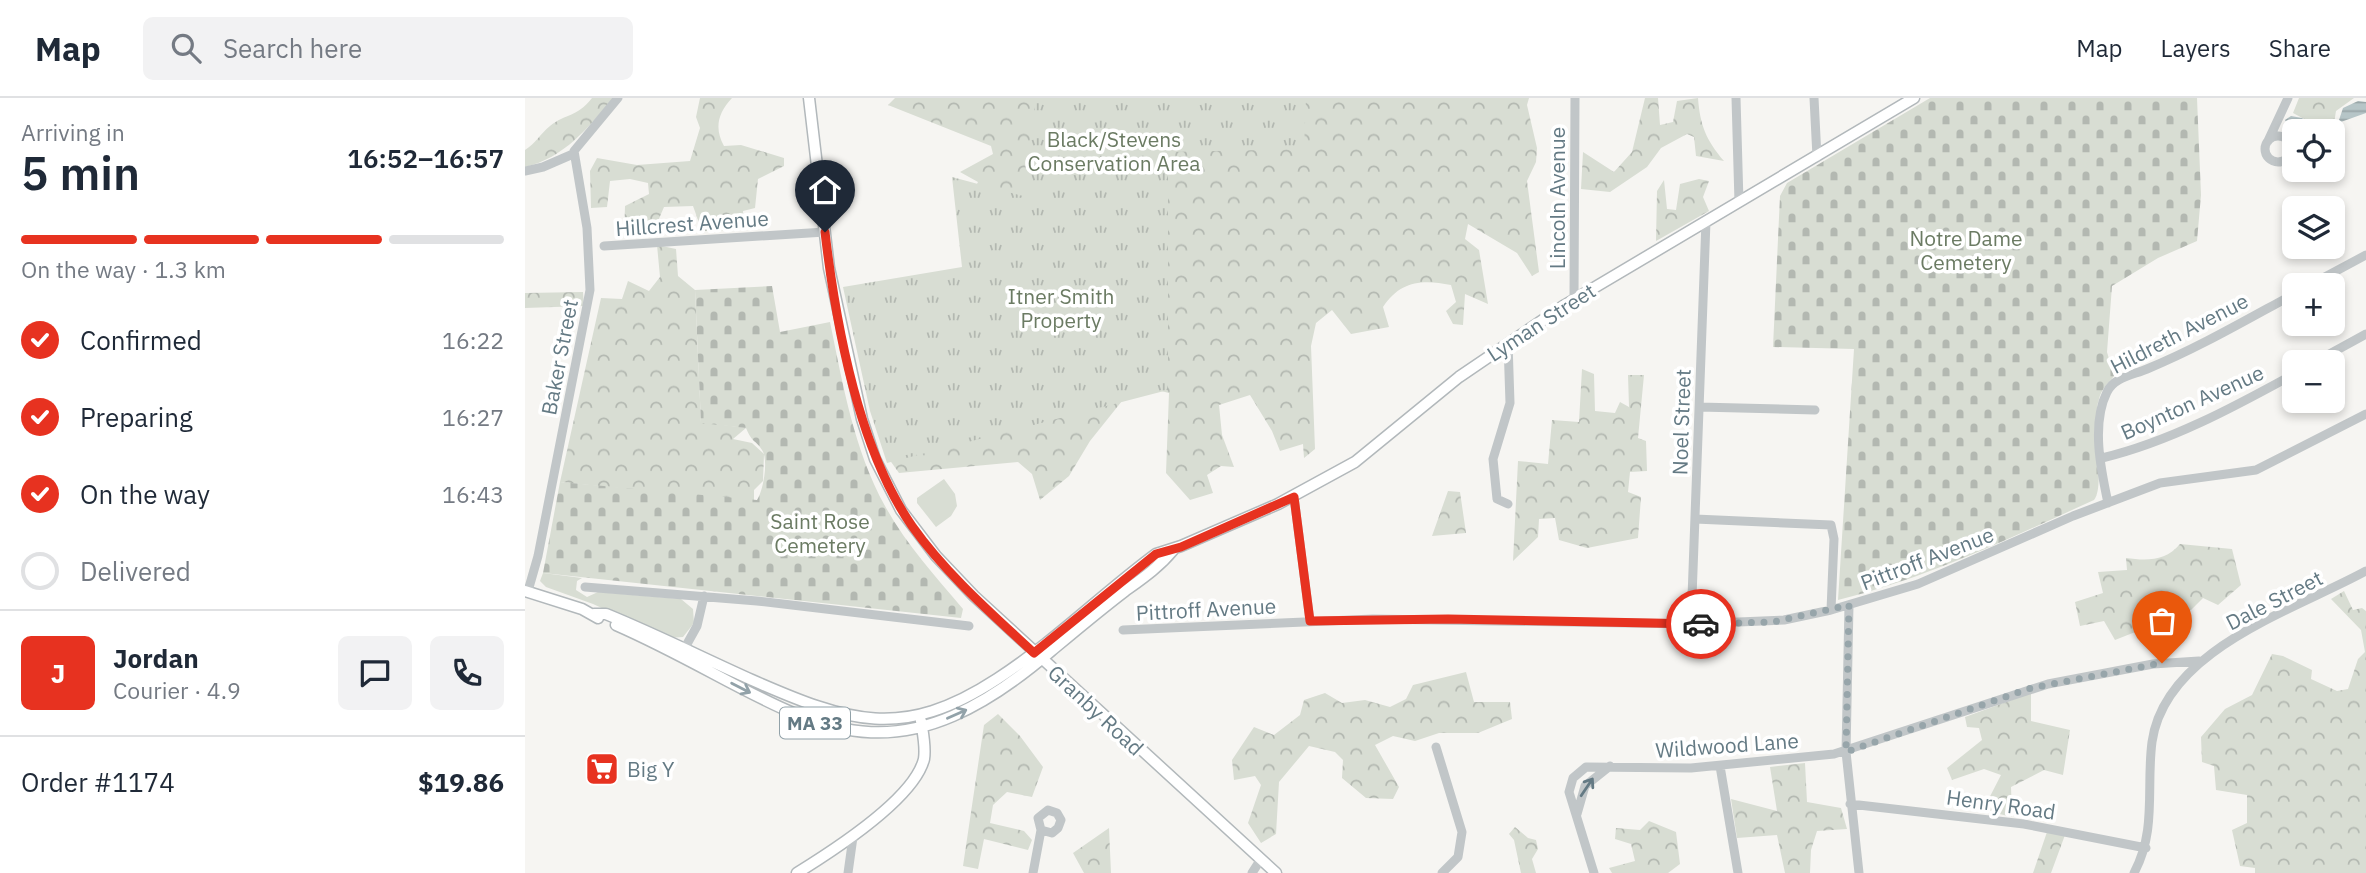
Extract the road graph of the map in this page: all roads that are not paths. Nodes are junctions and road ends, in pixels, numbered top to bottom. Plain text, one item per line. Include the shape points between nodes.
1 (618, 98) edge
2 (809, 98) edge
3 (1575, 98) edge
4 (1736, 98) edge
5 (1814, 98) edge
6 (1914, 98) edge
7 (2288, 98) edge
8 (2282, 138) edge
9 (2266, 144) junction
10 (573, 154) junction
11 (1817, 157) junction
12 (2282, 160) edge
13 (525, 170) edge
14 (1739, 202) junction
15 (1706, 221) junction
16 (825, 232) junction
17 (604, 246) dead end
18 (2366, 255) edge
19 (2332, 273) edge
20 (1574, 299) junction
21 (2282, 300) edge
22 (2366, 334) edge
23 (1508, 343) junction
24 (2337, 350) edge
25 (2282, 381) edge
26 (1699, 407) junction
27 (1815, 410) dead end
28 (2366, 414) edge
29 (2102, 458) junction
30 (1294, 497) junction
31 (2108, 503) junction
32 (1508, 504) dead end
33 (1695, 519) junction
34 (2366, 571) edge
35 (585, 587) dead end
36 (526, 591) edge
37 (704, 597) junction
38 (1849, 605) junction
39 (1831, 610) junction
40 (1310, 621) junction
41 (1691, 624) junction
42 (969, 626) dead end
43 (1123, 630) dead end
44 (683, 652) junction
45 (1038, 657) junction
46 (2199, 661) junction
47 (919, 714) junction
48 (922, 727) junction
49 (1436, 747) dead end
50 (1846, 752) junction
51 (1610, 766) junction
52 (1720, 766) junction
53 (1850, 804) junction
54 (1577, 816) junction
55 (1041, 830) dead end
56 (853, 837) junction
57 (2146, 848) junction
58 (1261, 859) junction
59 (797, 873) edge
60 (848, 873) edge
61 (1033, 873) edge
62 (1252, 873) edge
63 (1276, 873) edge
64 (1442, 873) edge
65 (1594, 873) edge
66 (1738, 873) edge
67 (1859, 873) edge
68 (2134, 873) edge

1 - 10 street
2 - 16 main road, Granby Road
3 - 20 street, Lincoln Avenue
4 - 14 street
5 - 11 street
6 - 11 main road, Lyman Street / MA 33
7 - 9 street
8 - 9 street via 2276,136
9 - 12 street via 2269,158
10 - 13 street
10 - 36 street, Baker Street via 581,181 590,290 538,555
11 - 14 main road, Lyman Street / MA 33
14 - 15 main road, Lyman Street / MA 33
15 - 20 main road, Lyman Street / MA 33
15 - 26 street, Noel Street
16 - 17 street, Hillcrest Avenue
16 - 45 main road, Granby Road via 856,398 882,474 911,525 936,556
18 - 19 street
20 - 23 main road, Lyman Street / MA 33
21 - 29 street, Hildreth Avenue via 2114,383 2106,392 2101,412
22 - 24 street
23 - 30 main road, Lyman Street / MA 33 via 1459,377 1365,456
23 - 32 street via 1510,403 1493,459 1497,499
25 - 29 street, Boynton Avenue via 2243,403
26 - 27 street
26 - 33 street, Noel Street
28 - 31 street, Pittroff Avenue via 2256,470 2160,483
29 - 31 street, Hildreth Avenue
30 - 40 street
30 - 45 main road, Lyman Street / MA 33 via 1156,554
31 - 38 street, Pittroff Avenue via 1928,581
33 - 39 street via 1833,527
33 - 41 street, Noel Street
34 - 46 street, Dale Street
35 - 37 street
36 - 44 main road, MA 33 via 606,614
37 - 42 street
37 - 44 street via 697,626
38 - 39 street, Pittroff Avenue
38 - 50 street
39 - 41 street, Pittroff Avenue via 1773,622
40 - 41 street, Pittroff Avenue
40 - 43 street, Pittroff Avenue
44 - 47 main road, MA 33 via 827,711 872,718
44 -> 48 main road, MA 33 via 782,710 827,727 862,733
45 - 47 main road, MA 33 via 967,697
48 -> 45 main road, MA 33 via 974,707 1029,672
45 - 58 main road, Granby Road
46 - 50 street, Wildwood Lane via 2144,665 2040,686
46 - 57 street via 2169,699 2154,732
47 - 48 main road
48 - 56 main road via 924,755 918,771
49 - 64 street via 1462,832 1457,860
50 - 52 street, Wildwood Lane
50 - 53 street
51 - 52 street, Wildwood Lane
54 -> 51 street via 1585,786
51 - 54 street, Wildwood Lane via 1591,765 1573,778 1569,792
52 - 66 street
53 - 57 street, Henry Road via 2016,823
53 - 67 street
54 - 65 street, Wildwood Lane
55 - 61 street
56 - 59 main road
56 - 60 street
57 - 68 street
58 - 62 street
58 - 63 main road, Granby Road

